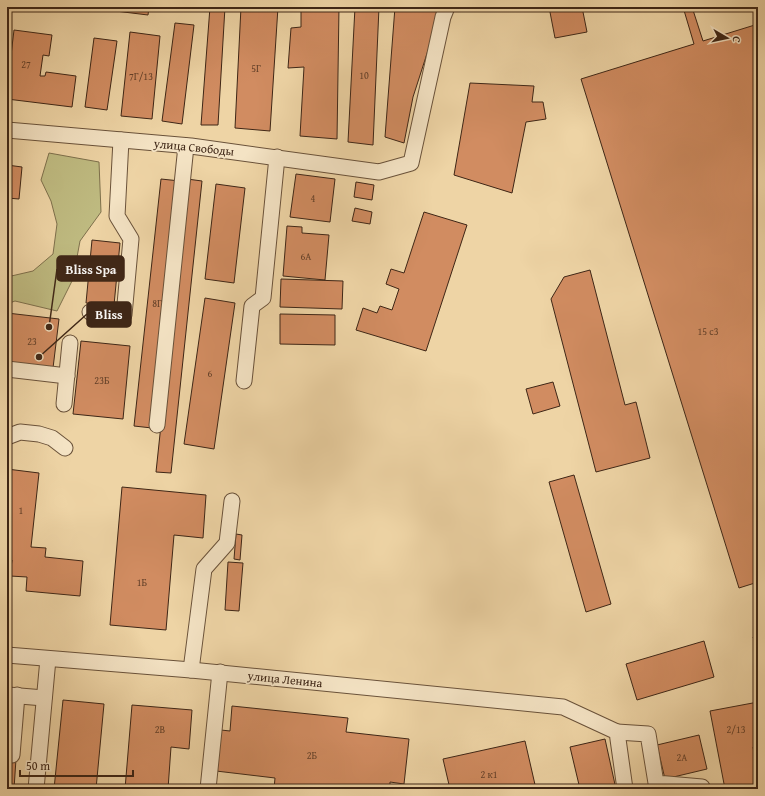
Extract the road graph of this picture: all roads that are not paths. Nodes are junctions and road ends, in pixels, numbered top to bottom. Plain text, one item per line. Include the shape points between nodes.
1 (447, 7) edge
2 (7, 130) edge
3 (121, 140) junction
4 (186, 146) junction
5 (277, 157) junction
6 (90, 312) dead end
7 (70, 343) dead end
8 (7, 369) edge
9 (67, 376) junction
10 (244, 381) dead end
11 (64, 404) dead end
12 (157, 425) dead end
13 (7, 437) edge
14 (65, 448) dead end
15 (232, 501) dead end
16 (7, 655) edge
17 (48, 659) junction
18 (191, 670) junction
19 (220, 672) junction
20 (12, 695) edge
21 (44, 698) junction
22 (616, 732) junction
23 (12, 755) dead end
24 (36, 789) edge
25 (208, 789) edge
26 (625, 789) edge
27 (702, 789) edge

1 - 5 street, улица Свободы via 411,163 380,172
2 - 3 street, улица Свободы
3 - 4 street, улица Свободы
3 - 6 street via 117,216 131,239 124,315
4 - 5 street, улица Свободы
4 - 12 street
5 - 10 street via 263,298 252,306
7 - 9 street
8 - 9 street
9 - 11 street
13 - 14 street via 20,432 39,434 52,438
15 - 18 street via 227,543 204,569
16 - 17 street, улица Ленина
17 - 18 street, улица Ленина
17 - 21 street
18 - 19 street, улица Ленина
19 - 22 street, улица Ленина via 563,707
19 - 25 street
20 - 21 street
20 - 23 street
21 - 24 street
22 - 26 street
22 - 27 street via 648,734 656,783

